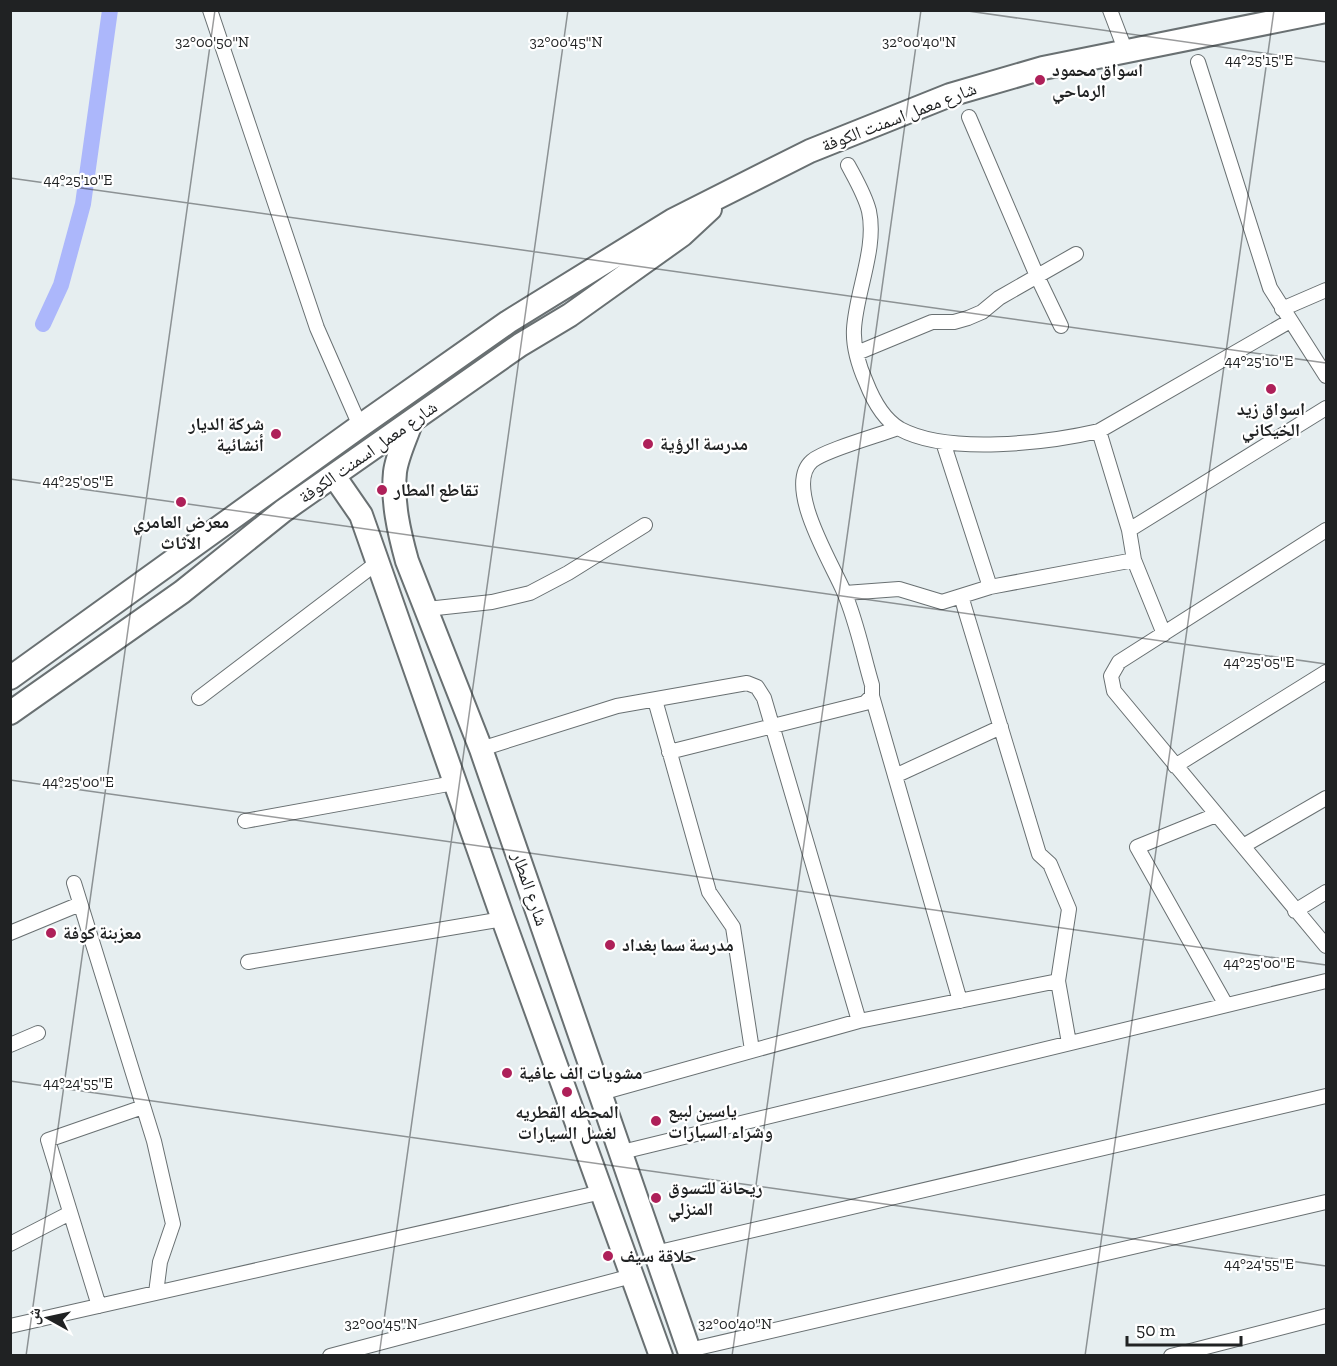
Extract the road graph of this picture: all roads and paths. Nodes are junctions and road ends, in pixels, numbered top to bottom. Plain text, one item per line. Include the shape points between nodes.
1 (210, 10) edge
2 (1110, 10) edge
3 (1326, 11) edge
4 (1126, 52) junction
5 (1198, 62) dead end
6 (969, 117) dead end
7 (848, 165) dead end
8 (726, 193) junction
9 (1076, 254) dead end
10 (1037, 276) junction
11 (1326, 290) edge
12 (1282, 309) junction
13 (1290, 321) junction
14 (508, 322) junction
15 (1061, 326) dead end
16 (520, 345) junction
17 (856, 353) junction
18 (1326, 376) edge
19 (1326, 408) edge
20 (411, 423) junction
21 (360, 426) junction
22 (898, 428) junction
23 (1099, 431) junction
24 (944, 442) junction
25 (334, 476) junction
26 (645, 525) dead end
27 (1129, 530) junction
28 (1326, 530) edge
29 (1134, 560) junction
30 (378, 562) junction
31 (990, 587) junction
32 (845, 593) junction
33 (961, 596) junction
34 (427, 609) junction
35 (1164, 634) junction
36 (1326, 672) edge
37 (10, 678) edge
38 (872, 696) junction
39 (199, 698) dead end
40 (655, 700) junction
41 (10, 713) edge
42 (772, 726) junction
43 (1001, 727) junction
44 (481, 749) junction
45 (669, 752) junction
46 (1175, 766) junction
47 (895, 776) junction
48 (454, 783) junction
49 (1326, 798) edge
50 (1216, 815) junction
51 (245, 821) dead end
52 (1243, 846) junction
53 (74, 883) dead end
54 (1326, 892) edge
55 (80, 904) junction
56 (1295, 911) junction
57 (503, 919) junction
58 (10, 933) edge
59 (1326, 946) edge
60 (248, 962) dead end
61 (1058, 981) junction
62 (1326, 981) edge
63 (960, 1001) junction
64 (1226, 1005) junction
65 (859, 1021) junction
66 (38, 1033) dead end
67 (1069, 1043) junction
68 (10, 1045) edge
69 (752, 1050) junction
70 (601, 1093) junction
71 (1326, 1096) edge
72 (143, 1107) junction
73 (622, 1152) junction
74 (602, 1192) junction
75 (1326, 1202) edge
76 (641, 1209) junction
77 (70, 1213) junction
78 (611, 1219) junction
79 (10, 1244) edge
80 (659, 1262) junction
81 (634, 1280) junction
82 (156, 1293) junction
83 (99, 1306) junction
84 (1326, 1316) edge
85 (10, 1326) edge
86 (690, 1353) edge
87 (330, 1356) edge
88 (661, 1356) edge
89 (1171, 1356) edge

1 - 21 street via 317,328
2 - 4 street
3 - 4 main road, شارع معمل اسمنت الكوفة
4 - 8 main road, شارع معمل اسمنت الكوفة via 1043,69 950,95 810,151
5 - 12 street via 1270,288
6 - 10 street
7 - 17 street via 869,212 870,233 854,329
8 - 14 main road, شارع معمل اسمنت الكوفة via 673,220
8 - 16 main road, شارع معمل اسمنت الكوفة via 682,235 570,315
9 - 10 street
10 - 15 street
10 - 17 street via 968,318 932,322
11 - 12 street
12 - 13 street
13 - 18 street
13 - 23 street
14 - 16 main road via 520,334
14 - 21 main road, شارع معمل اسمنت الكوفة
16 - 20 main road, شارع معمل اسمنت الكوفة
17 - 22 street via 874,400
19 - 27 street
20 - 25 main road, شارع معمل اسمنت الكوفة
20 - 34 main road, شارع المطار via 396,471 395,500 407,561
21 - 37 main road, شارع معمل اسمنت الكوفة
22 - 24 street
22 - 32 street via 824,454 811,461 803,476 811,520
23 - 24 street via 1006,445
23 - 27 street
24 - 31 street
25 - 30 main road, شارع المطار via 361,515
25 - 41 main road, شارع معمل اسمنت الكوفة via 182,592
26 - 34 street via 530,593 492,602
27 - 29 street
28 - 35 street
29 - 31 street
29 - 35 street
30 - 39 street
30 - 48 main road, شارع المطار
31 - 33 street
32 - 33 street via 899,589 942,602
32 - 38 street
33 - 43 street
34 - 44 main road, شارع المطار
35 - 46 street via 1119,662 1111,676 1114,691
36 - 46 street
38 - 42 street via 865,703
38 - 47 street
40 - 42 street via 747,683 757,687 764,698
40 - 44 street via 617,706
40 - 45 street
42 - 45 street
42 - 65 street
43 - 47 street
43 - 61 street via 1040,854 1050,864 1069,909
44 - 70 main road, شارع المطار
45 - 69 street via 709,892 733,927
46 - 50 street
47 - 63 street
48 - 51 street
48 - 57 main road, شارع المطار
49 - 52 street
50 - 52 street
50 - 64 street via 1137,847
52 - 56 street
53 - 55 street
54 - 56 street
55 - 58 street
55 - 72 street
56 - 59 street
57 - 60 street
57 - 74 main road, شارع المطار
61 - 63 street
61 - 67 street
62 - 64 street
63 - 65 street
64 - 67 street
65 - 69 street
66 - 68 street
67 - 73 street
69 - 70 street
70 - 73 main road, شارع المطار
71 - 80 street
72 - 77 street via 48,1140
72 - 82 street via 173,1224 160,1262
73 - 76 main road, شارع المطار
74 - 78 main road, شارع المطار
74 - 82 street
75 - 86 street
76 - 78 main road via 627,1219
76 - 80 main road, شارع المطار
77 - 79 street
77 - 83 street
78 - 81 main road, شارع المطار
80 - 81 main road
80 - 86 main road, شارع المطار
81 - 87 street
81 - 88 main road, شارع المطار
82 - 83 street
83 - 85 street
84 - 89 street

